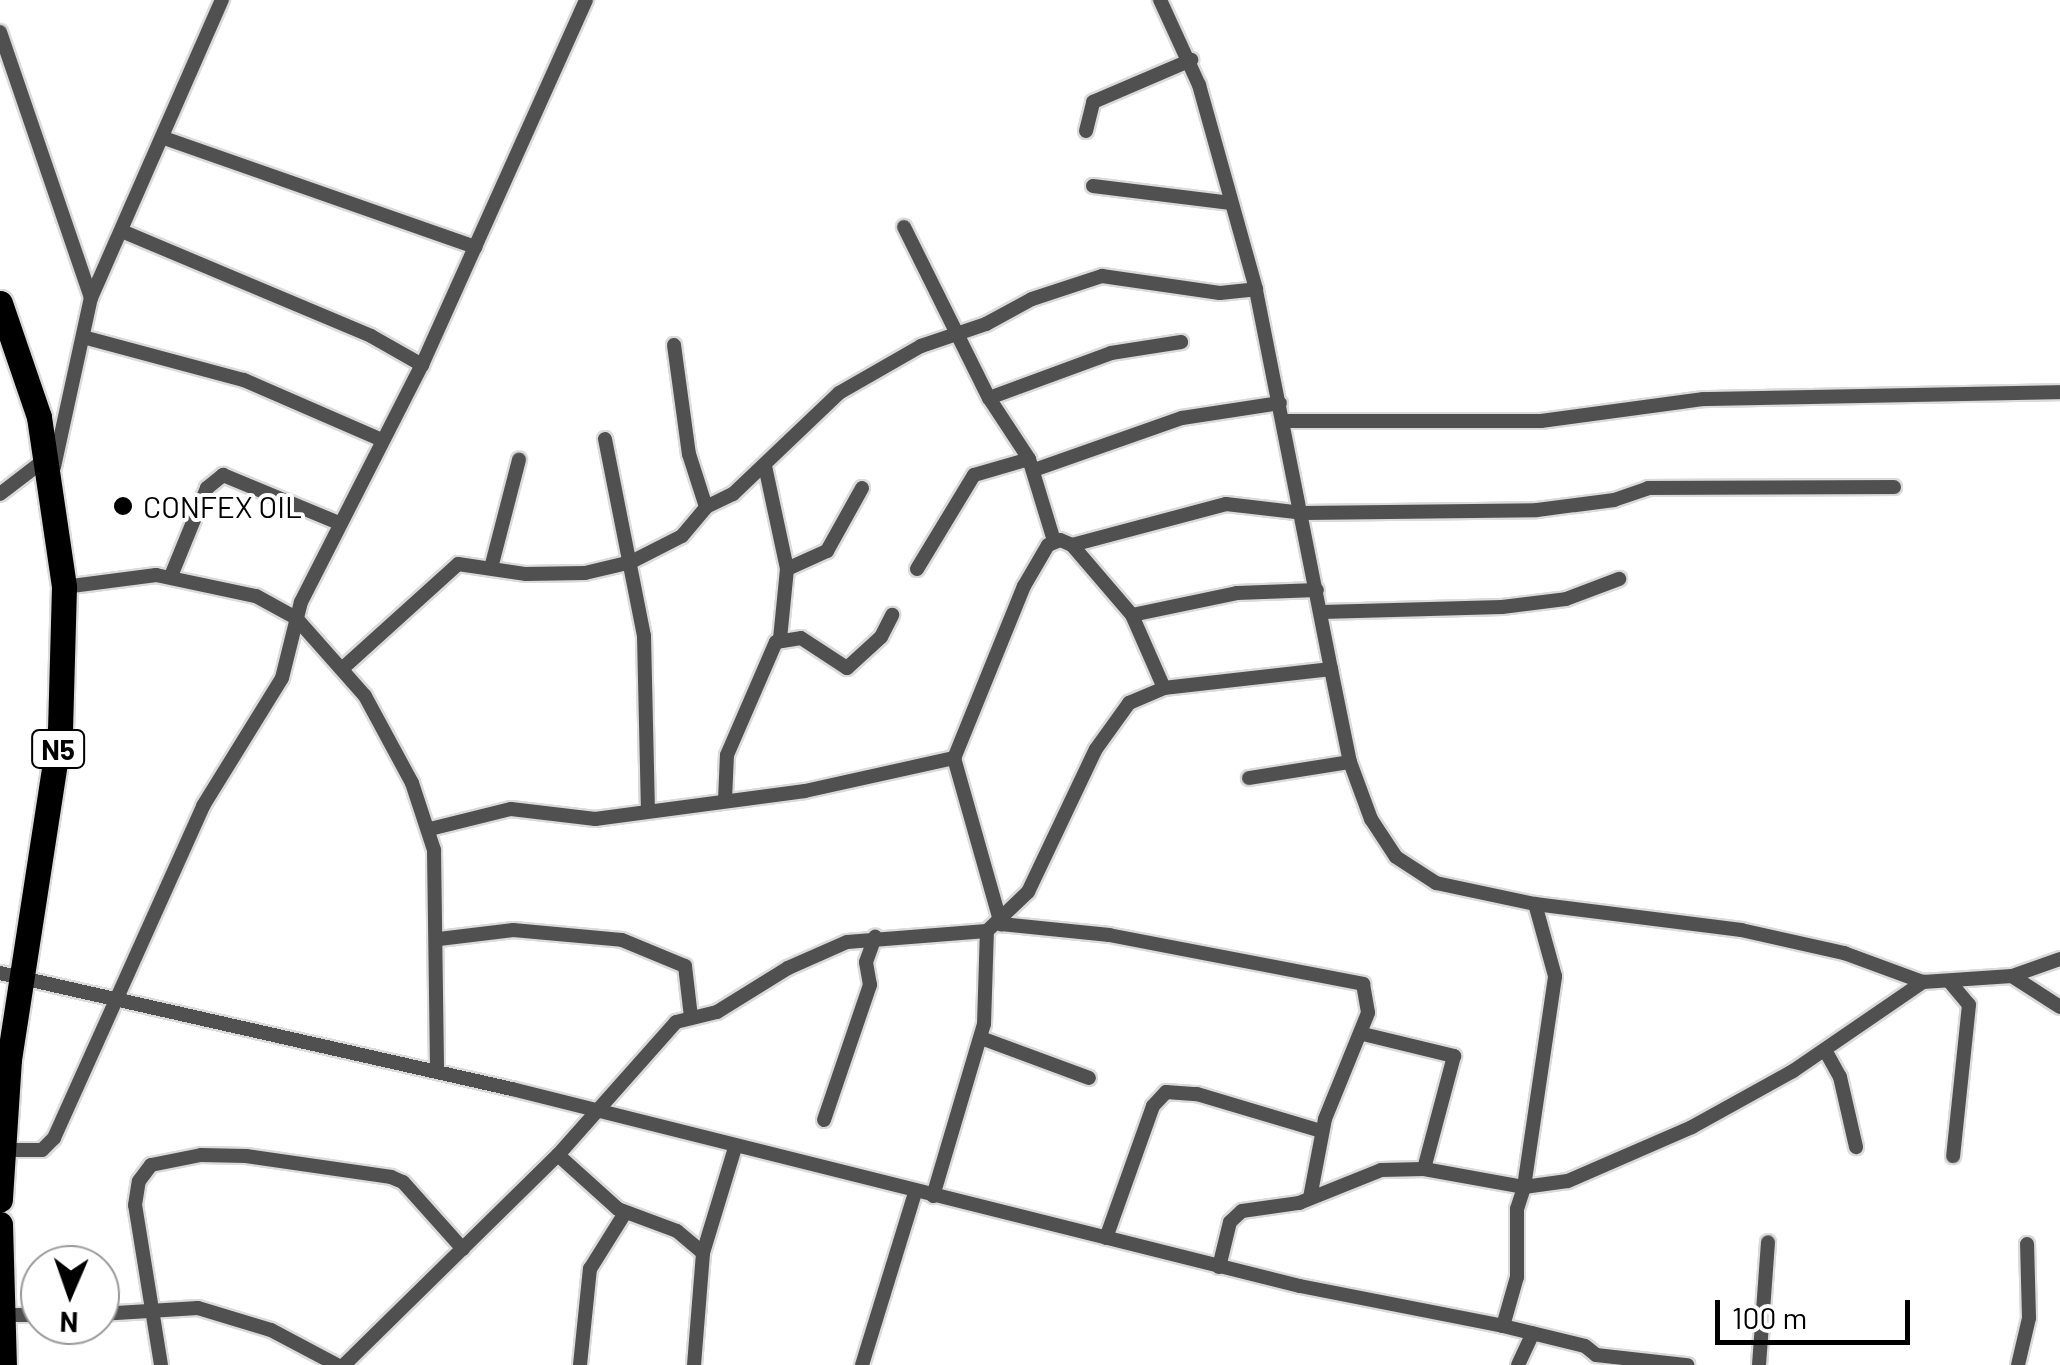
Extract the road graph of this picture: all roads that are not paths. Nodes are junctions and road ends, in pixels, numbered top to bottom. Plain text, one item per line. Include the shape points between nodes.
1 (222, 0) edge
2 (586, 0) edge
3 (1160, 0) edge
4 (0, 32) edge
5 (1191, 60) junction
6 (1086, 131) dead end
7 (164, 138) junction
8 (1093, 186) dead end
9 (1231, 203) junction
10 (904, 227) dead end
11 (124, 232) junction
12 (476, 247) junction
13 (1256, 289) junction
14 (91, 298) junction
15 (0, 303) edge
16 (957, 332) junction
17 (83, 337) junction
18 (1181, 342) dead end
19 (674, 346) dead end
20 (422, 364) junction
21 (2060, 392) edge
22 (989, 398) junction
23 (1280, 403) junction
24 (1285, 421) junction
25 (604, 439) dead end
26 (382, 440) junction
27 (518, 460) dead end
28 (1031, 464) junction
29 (765, 466) junction
30 (49, 468) junction
31 (1894, 486) dead end
32 (862, 488) dead end
33 (0, 494) edge
34 (706, 507) junction
35 (1304, 513) junction
36 (339, 524) junction
37 (1054, 541) junction
38 (1072, 546) junction
39 (631, 562) junction
40 (490, 568) junction
41 (787, 569) junction
42 (917, 570) dead end
43 (171, 576) junction
44 (1619, 579) dead end
45 (64, 587) junction
46 (1317, 590) junction
47 (1322, 612) junction
48 (892, 615) dead end
49 (1132, 615) junction
50 (296, 618) junction
51 (780, 639) junction
52 (343, 668) junction
53 (1331, 669) junction
54 (1164, 688) junction
55 (954, 758) junction
56 (1350, 762) junction
57 (1249, 778) dead end
58 (725, 800) junction
59 (648, 811) junction
60 (430, 829) junction
61 (1535, 904) junction
62 (994, 928) junction
63 (874, 938) junction
64 (439, 939) junction
65 (2060, 959) edge
66 (11, 973) edge
67 (2012, 976) junction
68 (1949, 980) junction
69 (1923, 982) junction
70 (116, 995) junction
71 (2060, 1007) edge
72 (691, 1017) junction
73 (1362, 1034) junction
74 (981, 1038) junction
75 (1825, 1050) junction
76 (436, 1071) junction
77 (1089, 1078) dead end
78 (595, 1111) junction
79 (824, 1120) dead end
80 (1321, 1131) junction
81 (735, 1148) junction
82 (1856, 1148) dead end
83 (1, 1150) edge
84 (558, 1155) junction
85 (1953, 1156) dead end
86 (1424, 1169) junction
87 (1524, 1187) junction
88 (914, 1193) junction
89 (932, 1196) junction
90 (1310, 1198) junction
91 (0, 1200) edge
92 (625, 1213) junction
93 (0, 1224) edge
94 (1106, 1238) junction
95 (1768, 1242) dead end
96 (2027, 1244) dead end
97 (463, 1250) junction
98 (702, 1253) junction
99 (1218, 1267) junction
100 (152, 1311) junction
101 (120, 1313) edge
102 (2, 1315) edge
103 (1503, 1326) junction
104 (1533, 1333) junction
105 (1597, 1360) edge
106 (4, 1365) edge
107 (161, 1365) edge
108 (340, 1365) edge
109 (580, 1365) edge
110 (694, 1365) edge
111 (862, 1365) edge
112 (1518, 1365) edge
113 (1687, 1365) edge
114 (1759, 1365) edge
115 (2018, 1365) edge

1 - 7 street
2 - 12 street
3 - 5 street
4 - 14 street
5 - 6 street via 1093,102
5 - 9 street
7 - 11 street
7 - 12 street
8 - 9 street
9 - 13 street
10 - 16 street
11 - 14 street
11 - 20 street
12 - 20 street
13 - 16 street via 1220,293 1093,276
13 - 23 street
14 - 17 street
15 - 30 highway, N5
16 - 22 street
16 - 29 street via 839,393
17 - 26 street via 244,380
17 - 30 street
18 - 22 street via 1110,353
19 - 34 street via 689,454
20 - 26 street
21 - 24 street via 1703,399 1541,421
22 - 28 street
23 - 24 street
23 - 28 street via 1182,418
24 - 35 street
25 - 39 street
26 - 36 street
27 - 40 street
28 - 37 street
28 - 42 street via 974,475
29 - 34 street
29 - 41 street
30 - 33 street
30 - 45 highway, N5
31 - 35 street via 1648,488 1614,500 1537,510
32 - 41 street via 827,550
34 - 39 street via 691,530
35 - 38 street via 1226,504
35 - 46 street
36 - 43 street via 223,475 207,488
36 - 50 street
37 - 38 street
37 - 55 street via 1024,586
38 - 49 street
39 - 40 street via 566,575
39 - 59 street via 646,663
40 - 52 street via 454,566
41 - 51 street
43 - 45 street
43 - 50 street via 256,596
44 - 47 street via 1566,599 1502,607
45 - 66 highway, N5 via 60,730
46 - 47 street
46 - 49 street via 1237,592
47 - 53 street
48 - 51 street via 847,668 801,638
49 - 54 street
50 - 52 street
50 - 70 street via 282,678 203,806
51 - 58 street via 731,744
52 - 60 street via 379,716
53 - 54 street
53 - 56 street
54 - 62 street via 1128,703 1113,721 1028,892
55 - 58 street via 836,787
55 - 62 street
56 - 57 street
56 - 61 street via 1371,819 1409,869 1436,882
58 - 59 street
59 - 60 street via 572,818 511,809
60 - 64 street
61 - 69 street via 1741,930 1844,954
61 - 87 street via 1555,976
62 - 63 street
62 - 73 street via 1108,935 1356,979 1370,999
62 - 74 street
63 - 72 street via 823,950 717,1012
63 - 79 street via 866,962 870,985
64 - 72 street via 513,930 622,940 684,966
64 - 76 street
65 - 67 street
66 - 70 street
66 - 83 highway, N5
67 - 68 street
67 - 71 street
68 - 69 street
68 - 85 street via 1969,1005
69 - 75 street
70 - 76 street
70 - 83 street via 50,1144 34,1152
72 - 78 street via 669,1027
73 - 80 street
73 - 86 street via 1454,1054
74 - 77 street
74 - 89 street
75 - 82 street via 1840,1077
75 - 87 street via 1692,1127 1568,1182
76 - 78 street
78 - 81 street
78 - 84 street
80 - 90 street
80 - 94 street via 1197,1094 1166,1092 1153,1106
81 - 88 street
81 - 98 street
83 - 91 highway, N5
84 - 92 street
84 - 97 street
86 - 87 street
86 - 90 street via 1381,1170
87 - 103 street via 1516,1277
88 - 89 street
88 - 111 street
89 - 94 street
90 - 99 street via 1236,1215
92 - 98 street via 677,1231
92 - 109 street via 590,1269
93 - 102 highway
94 - 99 street
95 - 114 street
96 - 115 street via 2029,1318
97 - 100 street via 399,1180 316,1162 170,1158 142,1174 135,1196
97 - 108 street
98 - 110 street
99 - 103 street
100 - 101 street
100 - 107 street
100 - 108 street via 217,1312 295,1340
102 - 106 highway
103 - 104 street
104 - 105 street
104 - 112 street
105 - 113 street

